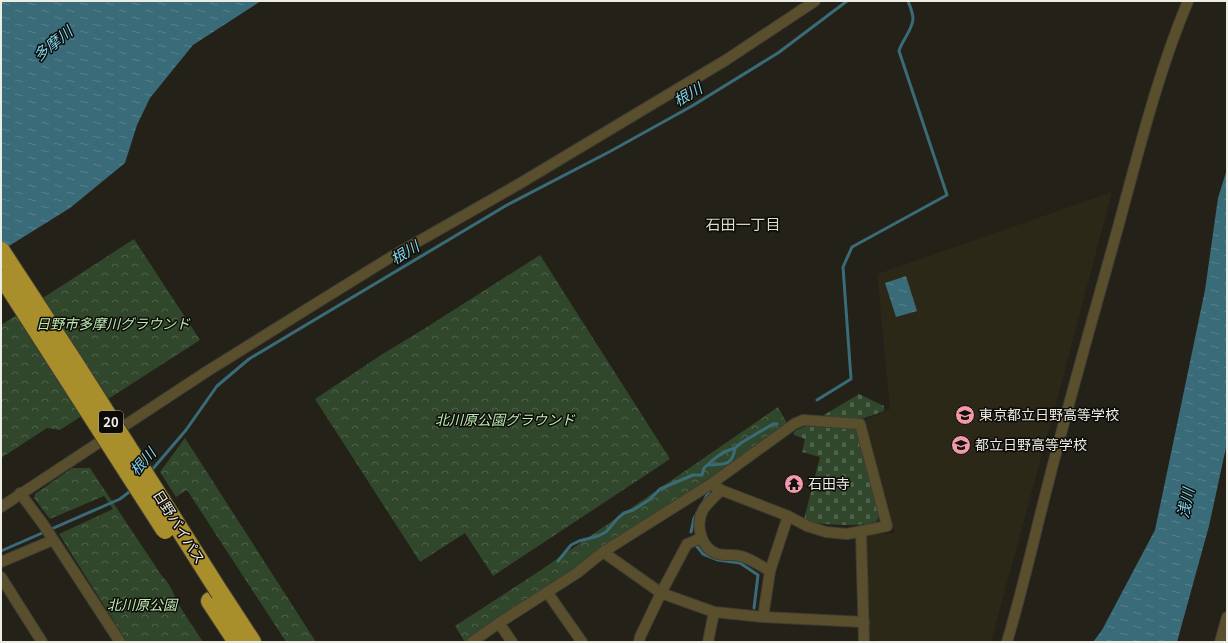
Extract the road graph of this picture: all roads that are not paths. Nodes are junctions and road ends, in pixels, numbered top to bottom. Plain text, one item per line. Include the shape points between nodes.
1 (816, 1) edge
2 (1188, 1) edge
3 (1, 252) edge
4 (1, 274) edge
5 (711, 484) junction
6 (722, 490) junction
7 (20, 493) junction
8 (1, 507) edge
9 (788, 516) junction
10 (861, 532) junction
11 (52, 538) junction
12 (701, 538) junction
13 (603, 552) junction
14 (1, 562) edge
15 (770, 571) junction
16 (1, 577) edge
17 (547, 592) junction
18 (661, 592) junction
19 (215, 596) junction
20 (714, 612) junction
21 (763, 617) junction
22 (1227, 617) edge
23 (864, 622) junction
24 (499, 623) junction
25 (42, 642) edge
26 (120, 642) edge
27 (237, 642) edge
28 (252, 642) edge
29 (472, 642) edge
30 (512, 642) edge
31 (582, 642) edge
32 (639, 642) edge
33 (708, 642) edge
34 (864, 642) edge
35 (1007, 642) edge
36 (1220, 642) edge

1 - 7 street via 726,60 301,312
2 - 35 street via 1162,71 1140,143
3 - 19 highway, 日野バイパス / 20, bridge via 75,364
4 - 19 highway, 日野バイパス / 20, bridge
5 - 6 street
5 - 10 street via 803,420 860,424 887,526
5 - 13 street
6 - 9 street
6 - 12 street via 703,510 699,523
7 - 8 street
7 - 11 street
9 - 10 street via 826,532
9 - 15 street
10 - 23 street
11 - 14 street
11 - 26 street
12 - 15 street via 708,548 718,554 740,556
12 - 18 street via 687,544
13 - 17 street
13 - 18 street
15 - 21 street
16 - 25 street
17 - 24 street
17 - 31 street
18 - 20 street
18 - 32 street
19 - 27 highway, 日野バイパス / 20
19 - 28 highway, 日野バイパス / 20
20 - 21 street
20 - 33 street
21 - 23 street
22 - 36 street
23 - 34 street
24 - 29 street
24 - 30 street

